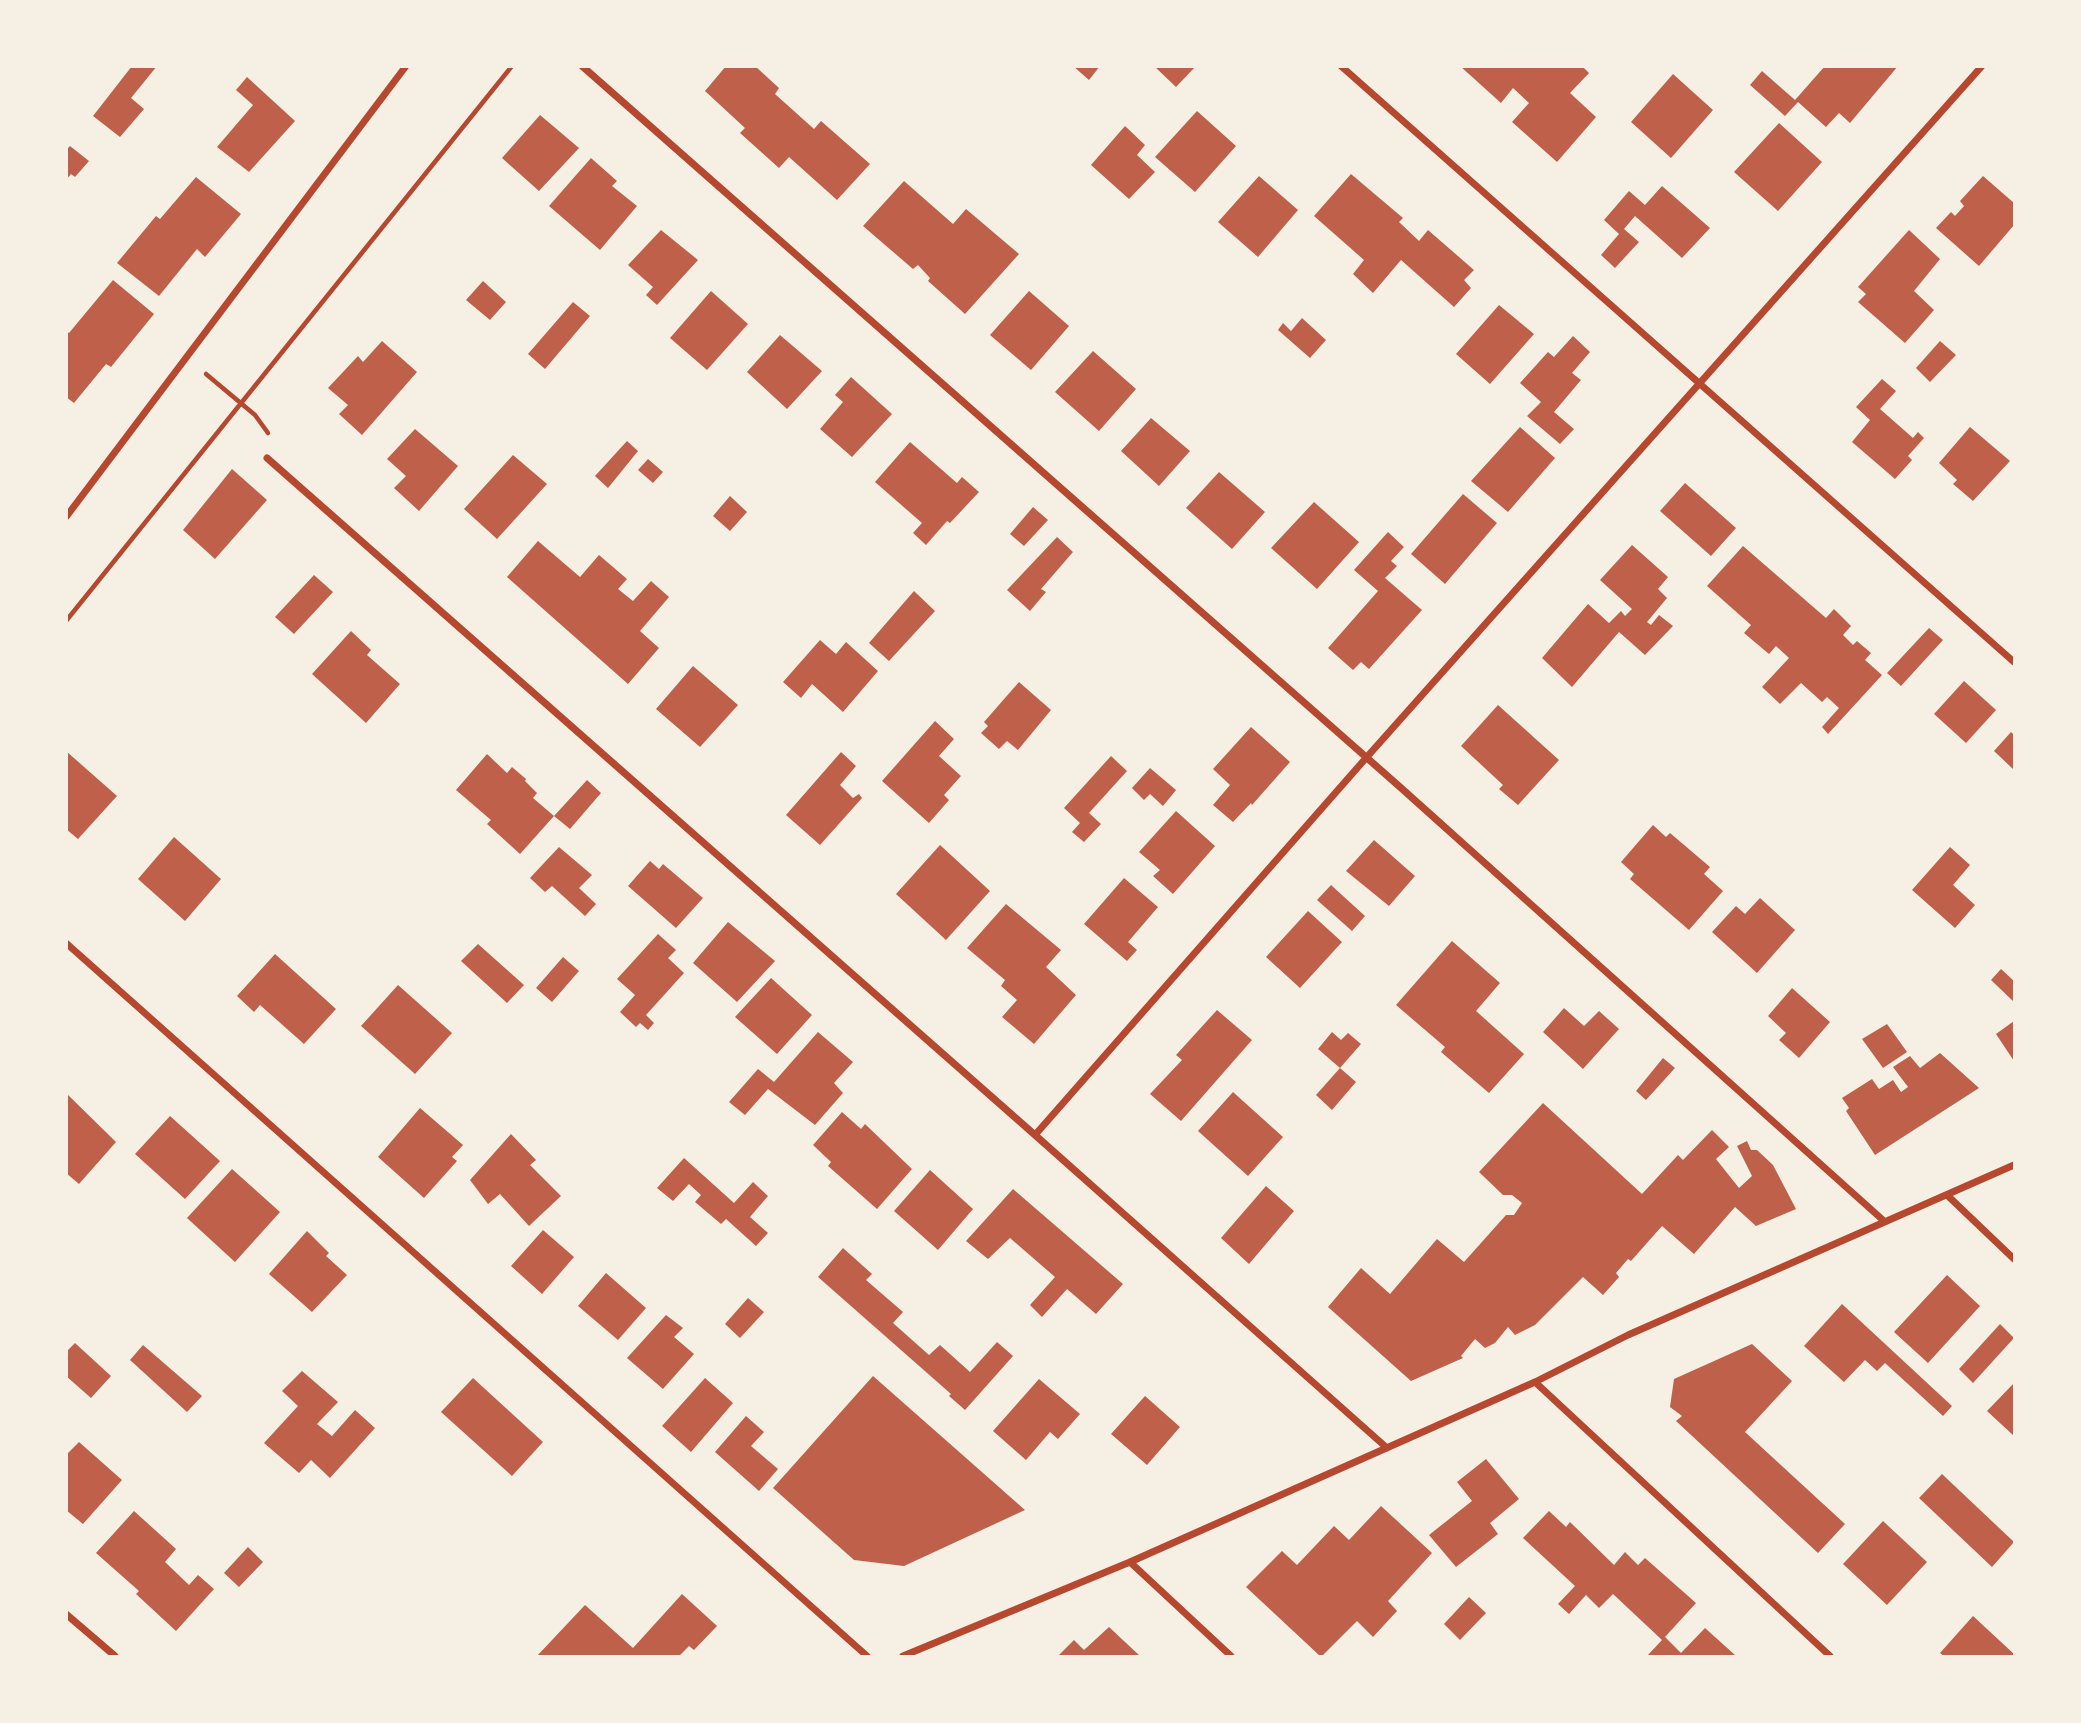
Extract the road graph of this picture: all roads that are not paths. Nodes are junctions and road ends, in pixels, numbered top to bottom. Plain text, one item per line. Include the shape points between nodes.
1 (406, 66) edge
2 (582, 66) edge
3 (1341, 66) edge
4 (1982, 66) edge
5 (1700, 383) junction
6 (267, 458) road end
7 (66, 517) edge
8 (2014, 662) edge
9 (1366, 758) junction
10 (66, 943) edge
11 (1035, 1135) junction
12 (2014, 1165) edge
13 (1948, 1196) junction
14 (1884, 1221) junction
15 (2014, 1259) edge
16 (1535, 1382) junction
17 (1387, 1448) junction
18 (1130, 1562) junction
19 (66, 1614) edge
20 (115, 1657) edge
21 (867, 1657) edge
22 (903, 1657) edge
23 (1231, 1657) edge
24 (1830, 1657) edge

1 - 7 street
2 - 9 street
3 - 5 street
4 - 5 street
5 - 8 street
5 - 9 street
6 - 11 street
9 - 11 street
9 - 14 street
10 - 21 street
11 - 17 street
12 - 13 street
13 - 14 street
13 - 15 street
14 - 16 street via 1628,1335
16 - 17 street
16 - 24 street
17 - 18 street
18 - 22 street
18 - 23 street
19 - 20 street

